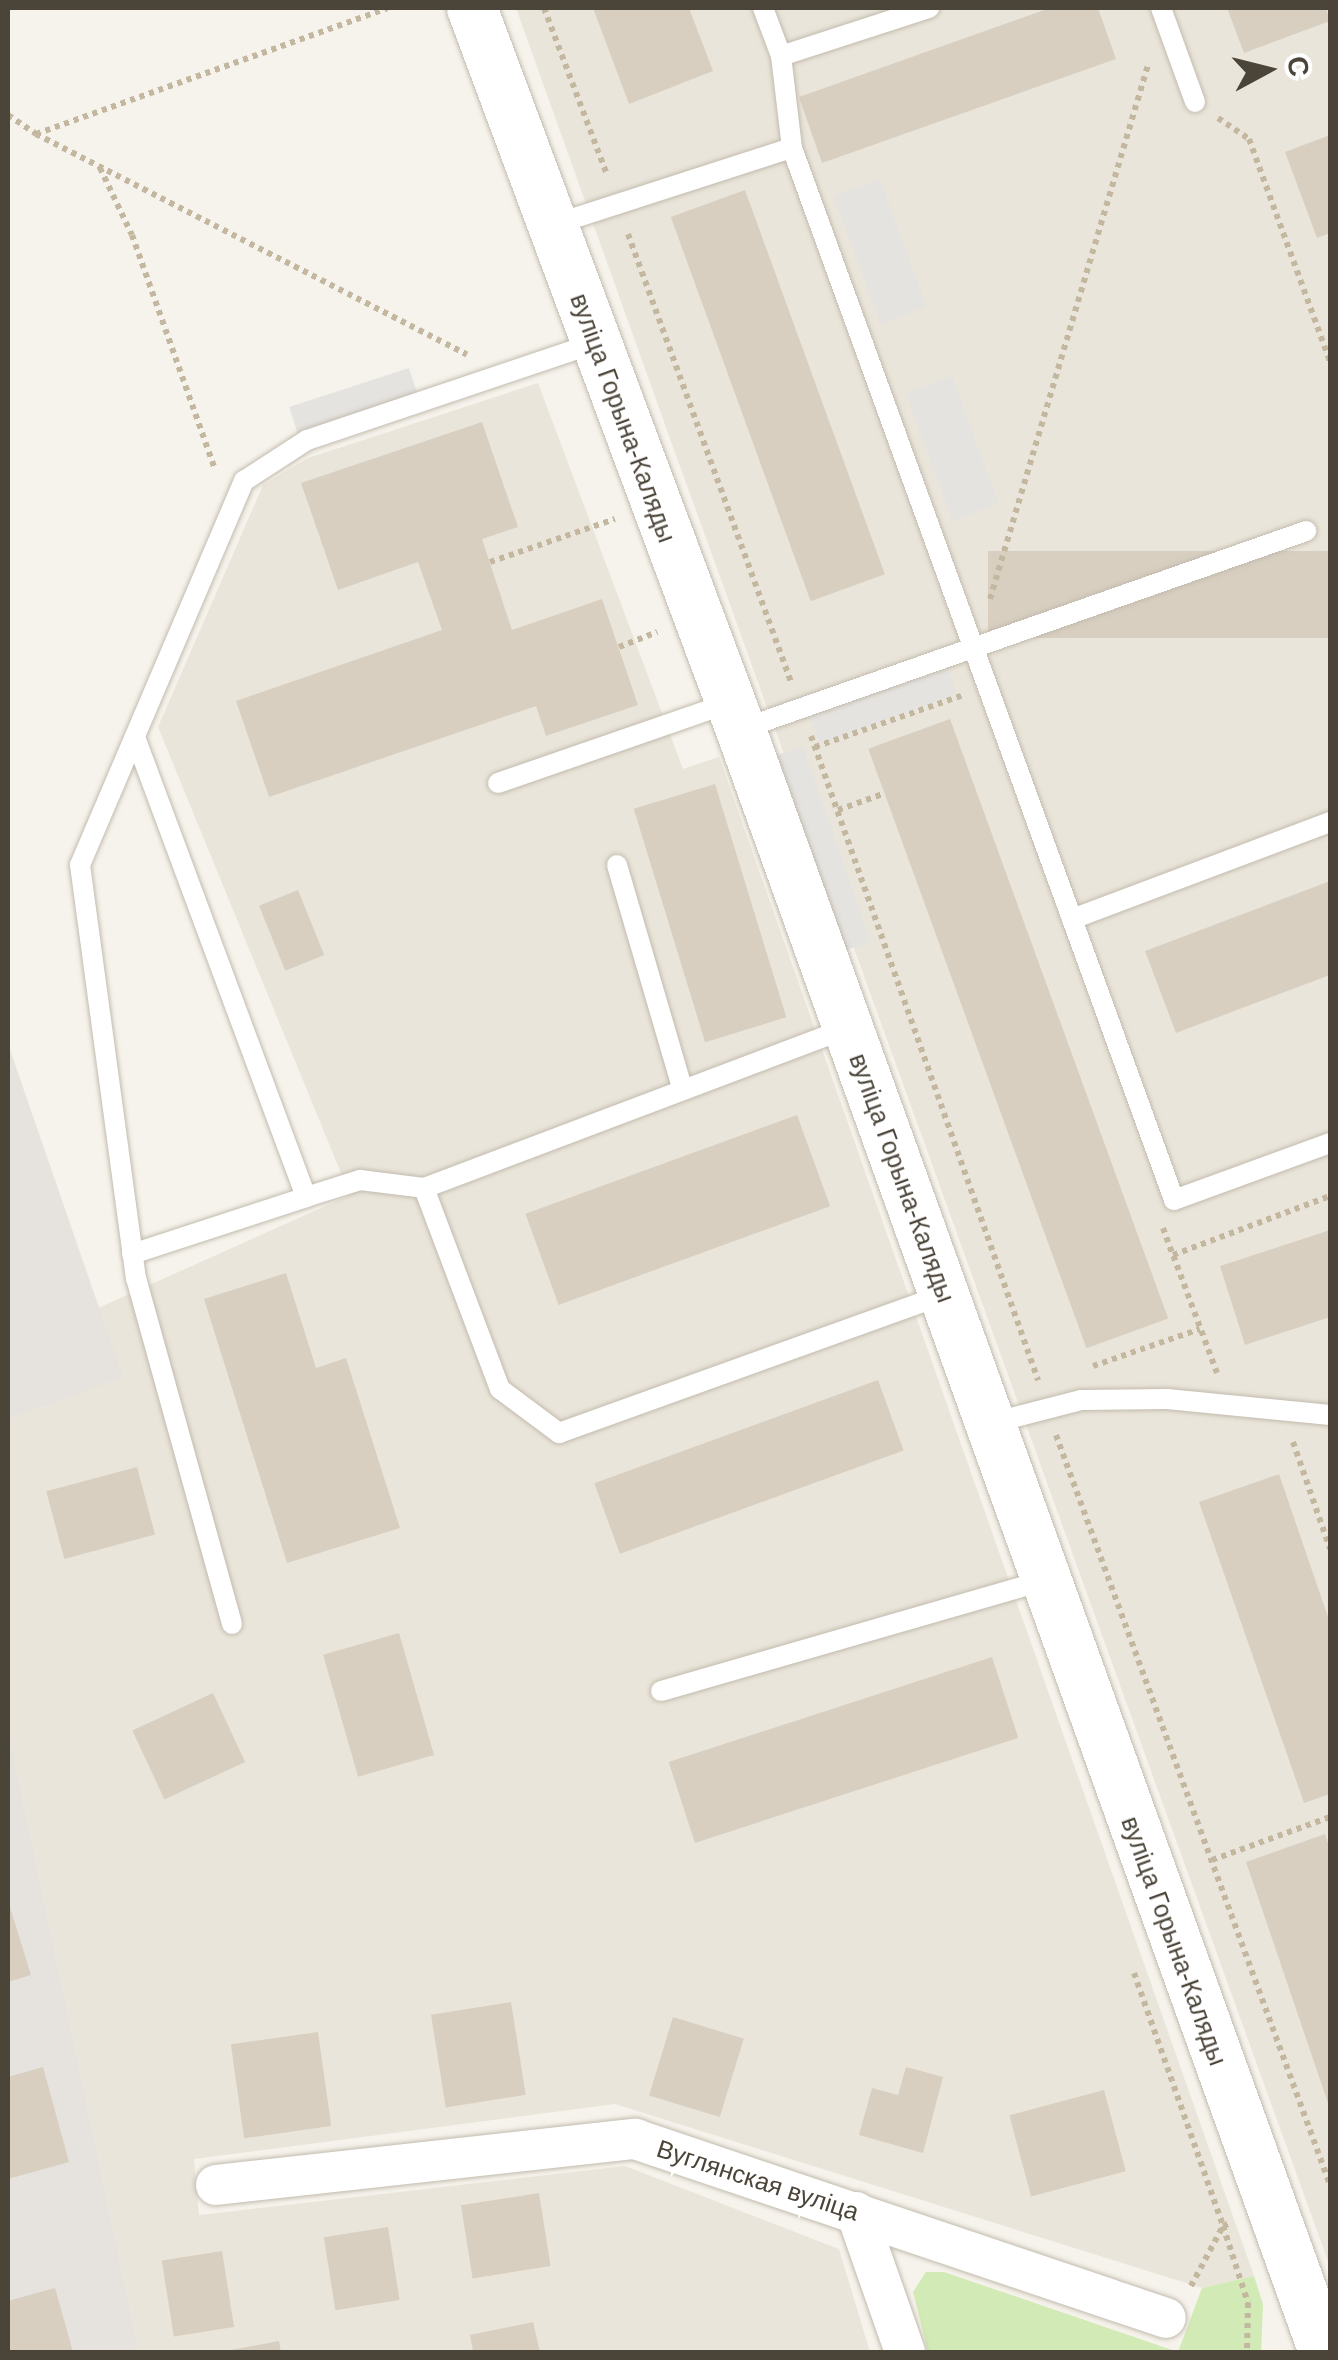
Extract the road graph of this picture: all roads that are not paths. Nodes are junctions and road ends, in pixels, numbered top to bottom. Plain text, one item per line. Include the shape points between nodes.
1 (472, 8) edge
2 (763, 8) edge
3 (929, 8) edge
4 (1161, 9) edge
5 (781, 56) junction
6 (1195, 102) road end
7 (792, 148) junction
8 (551, 226) junction
9 (596, 343) junction
10 (1306, 531) dead end
11 (975, 648) junction
12 (736, 716) junction
13 (134, 737) junction
14 (498, 783) dead end
15 (1330, 822) edge
16 (617, 866) dead end
17 (1072, 919) junction
18 (848, 1028) junction
19 (683, 1090) junction
20 (1330, 1143) edge
21 (424, 1188) junction
22 (306, 1197) junction
23 (132, 1254) junction
24 (944, 1294) junction
25 (1330, 1415) edge
26 (989, 1424) junction
27 (1045, 1580) junction
28 (232, 1624) dead end
29 (661, 1690) dead end
30 (216, 2185) dead end
31 (856, 2212) junction
32 (1166, 2318) road end
33 (1322, 2332) edge
34 (905, 2352) edge

1 - 8 street, вуліца Горына-Каляды
2 - 5 lane
3 - 5 lane
4 - 6 lane
5 - 7 lane
7 - 8 lane
7 - 11 lane
8 - 9 street, вуліца Горына-Каляды
9 - 12 street, вуліца Горына-Каляды
9 - 13 lane via 307,440 244,481
10 - 11 lane
11 - 12 lane via 800,708
11 - 17 lane
12 - 14 lane
12 - 18 street, вуліца Горына-Каляды
13 - 22 lane
13 - 23 lane via 80,865
15 - 17 lane
16 - 19 lane
17 - 20 lane via 1174,1200
18 - 19 lane
18 - 24 street, вуліца Горына-Каляды
19 - 21 lane
21 - 22 lane via 360,1180
21 - 24 lane via 500,1389 560,1433
22 - 23 lane
23 - 28 lane
24 - 26 street, вуліца Горына-Каляды
25 - 26 lane via 1167,1399 1044,1405
26 - 27 street, вуліца Горына-Каляды
27 - 29 lane
27 - 33 street, вуліца Горына-Каляды
30 - 31 street, Вуглянская вуліца via 635,2139
31 - 32 street, Вуглянская вуліца
31 - 34 street

